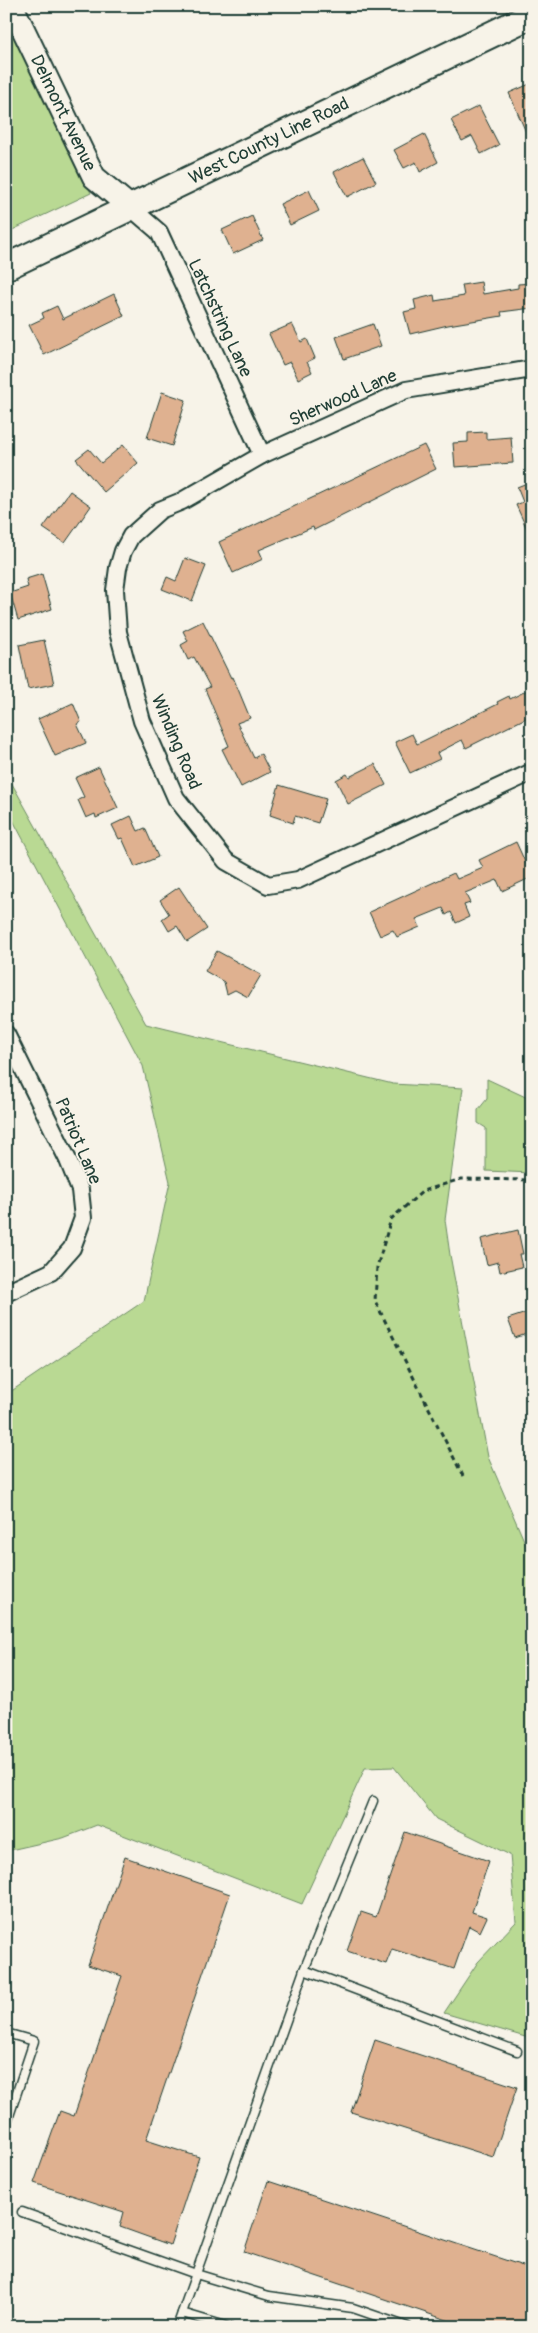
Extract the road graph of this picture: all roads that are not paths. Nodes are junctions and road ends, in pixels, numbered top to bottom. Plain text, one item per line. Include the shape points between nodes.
1 (12, 6) edge
2 (532, 15) edge
3 (130, 208) junction
4 (6, 267) edge
5 (532, 369) edge
6 (262, 455) junction
7 (532, 772) edge
8 (6, 1034) edge
9 (6, 1293) edge
10 (374, 1801) dead end
11 (304, 1970) junction
12 (6, 2033) edge
13 (517, 2051) dead end
14 (6, 2124) edge
15 (22, 2212) dead end
16 (196, 2274) junction
17 (182, 2313) junction
18 (177, 2327) edge
19 (229, 2327) edge
20 (408, 2327) edge

1 - 3 street, Delmont Avenue via 94,177
2 - 3 main road, West County Line Road
3 - 4 main road, West County Line Road
3 - 6 street, Latchstring Lane via 159,232
5 - 6 street, Sherwood Lane via 406,390
6 - 7 street, Winding Road via 182,501 160,510 144,522 131,536 118,568 115,590 118,632 142,721 176,798 205,838 226,861 268,884 298,880
8 - 9 street, Patriot Lane via 68,1160 80,1190 83,1218 72,1248 51,1272
10 - 11 lane
11 - 13 lane
11 - 16 lane
12 - 14 lane via 34,2042
15 - 16 lane
16 - 17 lane
16 - 20 lane via 269,2296 352,2308
17 - 18 lane
17 - 19 lane

